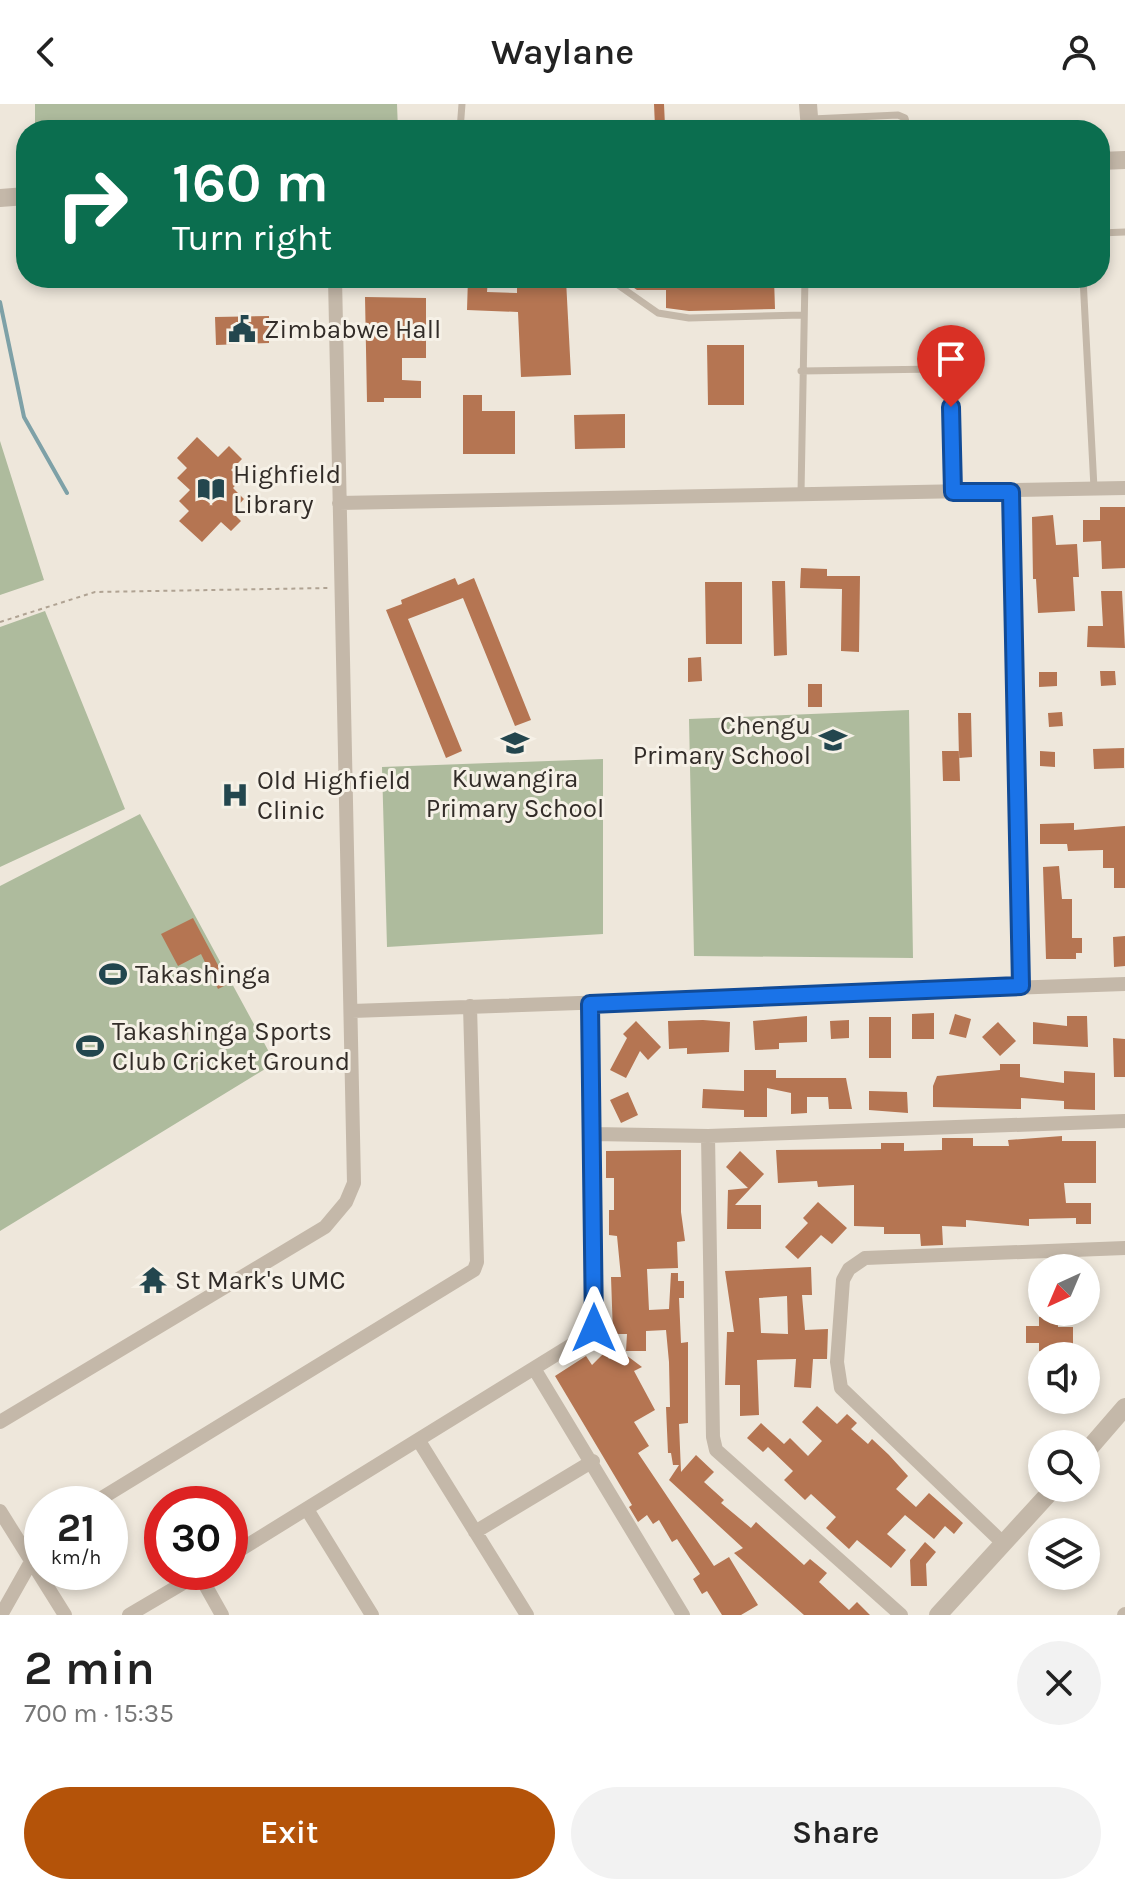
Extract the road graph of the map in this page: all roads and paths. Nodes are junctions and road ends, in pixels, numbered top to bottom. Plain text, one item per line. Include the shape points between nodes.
1 (809, 118) edge
2 (906, 120) edge
3 (335, 288) edge
4 (622, 288) edge
5 (804, 288) edge
6 (1084, 288) edge
7 (803, 315) junction
8 (801, 371) junction
9 (1094, 488) junction
10 (1125, 488) edge
11 (953, 492) junction
12 (1011, 492) junction
13 (801, 493) junction
14 (339, 503) junction
15 (342, 587) junction
16 (0, 622) edge
17 (1125, 984) edge
18 (1021, 986) junction
19 (590, 1004) junction
20 (470, 1006) junction
21 (352, 1011) junction
22 (1125, 1121) edge
23 (593, 1134) junction
24 (708, 1136) junction
25 (1125, 1248) edge
26 (535, 1370) junction
27 (1125, 1407) edge
28 (0, 1422) edge
29 (1100, 1436) edge
30 (419, 1441) junction
31 (593, 1461) junction
32 (121, 1486) edge
33 (1042, 1502) edge
34 (0, 1511) edge
35 (308, 1511) junction
36 (475, 1532) junction
37 (1004, 1544) junction
38 (23, 1546) edge
39 (248, 1546) edge
40 (24, 1574) edge
41 (50, 1590) edge
42 (171, 1590) edge
43 (209, 1590) edge
44 (1, 1615) edge
45 (65, 1615) edge
46 (129, 1615) edge
47 (222, 1615) edge
48 (372, 1615) edge
49 (527, 1615) edge
50 (683, 1615) edge
51 (901, 1615) edge
52 (938, 1615) edge

1 - 2 lane via 898,115
3 - 14 street
4 - 7 lane via 658,313 689,318
5 - 7 lane
6 - 9 lane
7 - 8 lane
8 - 11 lane via 945,372 950,379
8 - 13 lane
9 - 10 street
9 - 12 street
11 - 12 street
11 - 13 street
12 - 18 street
13 - 14 street
14 - 15 street
15 - 16 path via 95,592
15 - 21 street
17 - 18 street
18 - 19 street
19 - 20 street
19 - 23 street
20 - 21 street
20 - 32 street via 474,1270
21 - 28 street via 354,1183 336,1215 325,1227
22 - 24 street
23 - 24 street
23 - 26 street via 594,1328
24 - 51 street via 716,1450
25 - 37 street via 865,1258 843,1280 837,1362 841,1388
26 - 30 street
26 - 31 street
27 - 29 street
30 - 35 street
30 - 36 street
31 - 36 street
31 - 50 street
33 - 37 street
34 - 38 street
35 - 39 street
35 - 48 street
36 - 49 street
37 - 52 street
40 - 44 street
41 - 45 street
42 - 46 street
43 - 47 street

